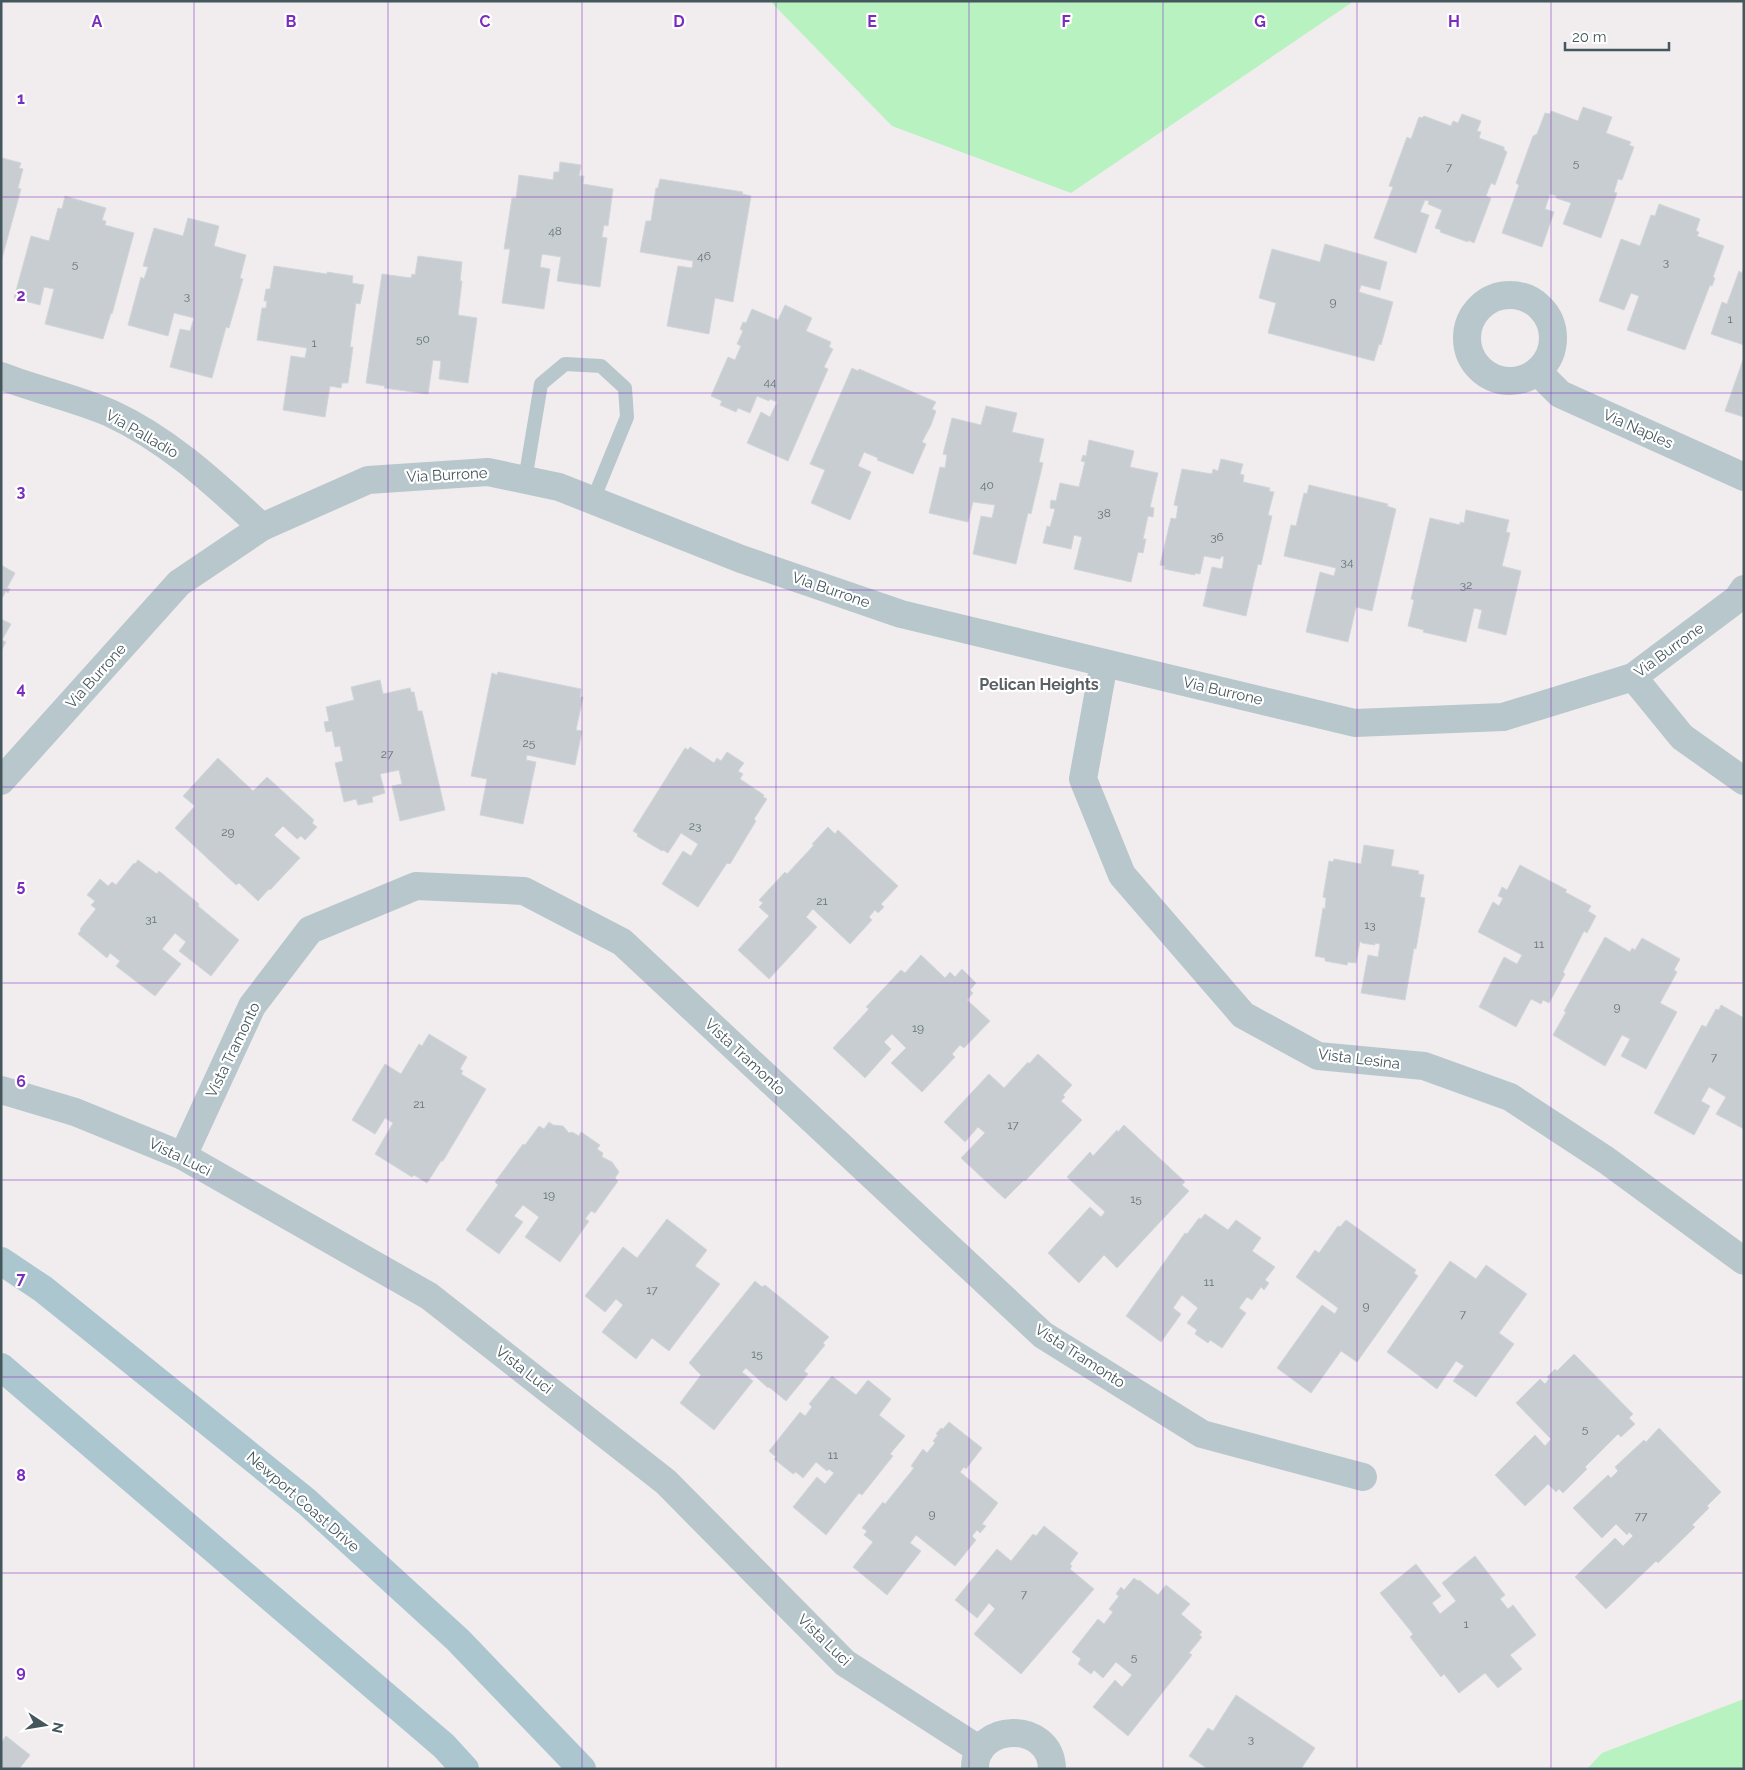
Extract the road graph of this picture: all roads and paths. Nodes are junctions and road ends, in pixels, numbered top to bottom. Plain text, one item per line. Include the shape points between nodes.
1 (1538, 372) dead end
2 (1, 376) edge
3 (1744, 477) edge
4 (525, 480) junction
5 (593, 500) junction
6 (262, 527) junction
7 (1744, 590) edge
8 (1104, 663) junction
9 (1633, 677) junction
10 (1, 782) edge
11 (1744, 782) edge
12 (1, 1090) edge
13 (183, 1156) junction
14 (1, 1261) edge
15 (1744, 1261) edge
16 (1, 1367) edge
17 (1363, 1477) dead end
18 (977, 1759) edge
19 (466, 1769) edge
20 (582, 1769) edge
21 (1052, 1769) edge

1 - 3 street, Via Naples via 1560,394
2 - 6 street, Via Palladio via 83,403 138,428 204,474
4 - 5 street, Via Burrone via 559,487
4 - 5 lane via 541,384 565,364 601,366 625,388 628,417
4 - 6 street, Via Burrone via 488,472 368,480
5 - 8 street, Via Burrone via 741,559 901,614
6 - 10 street, Via Burrone via 179,583
7 - 9 street, Via Burrone via 1738,598
8 - 9 street, Via Burrone via 1355,723 1503,717
8 - 15 street, Vista Lesina via 1084,779 1090,797 1122,875 1243,1015 1318,1056 1424,1066 1510,1097 1606,1160
9 - 11 street via 1682,737
12 - 13 street, Vista Luci via 75,1112
13 - 17 street, Vista Tramonto via 252,1006 310,930 416,886 524,892 622,942 1043,1335 1202,1434
13 - 18 street, Vista Luci via 429,1296 666,1482 845,1663
14 - 20 main road, Newport Coast Drive via 43,1289 307,1502 458,1640
16 - 19 main road via 444,1746
18 - 21 street, Vista Luci via 991,1739 1004,1733 1020,1732 1046,1748

